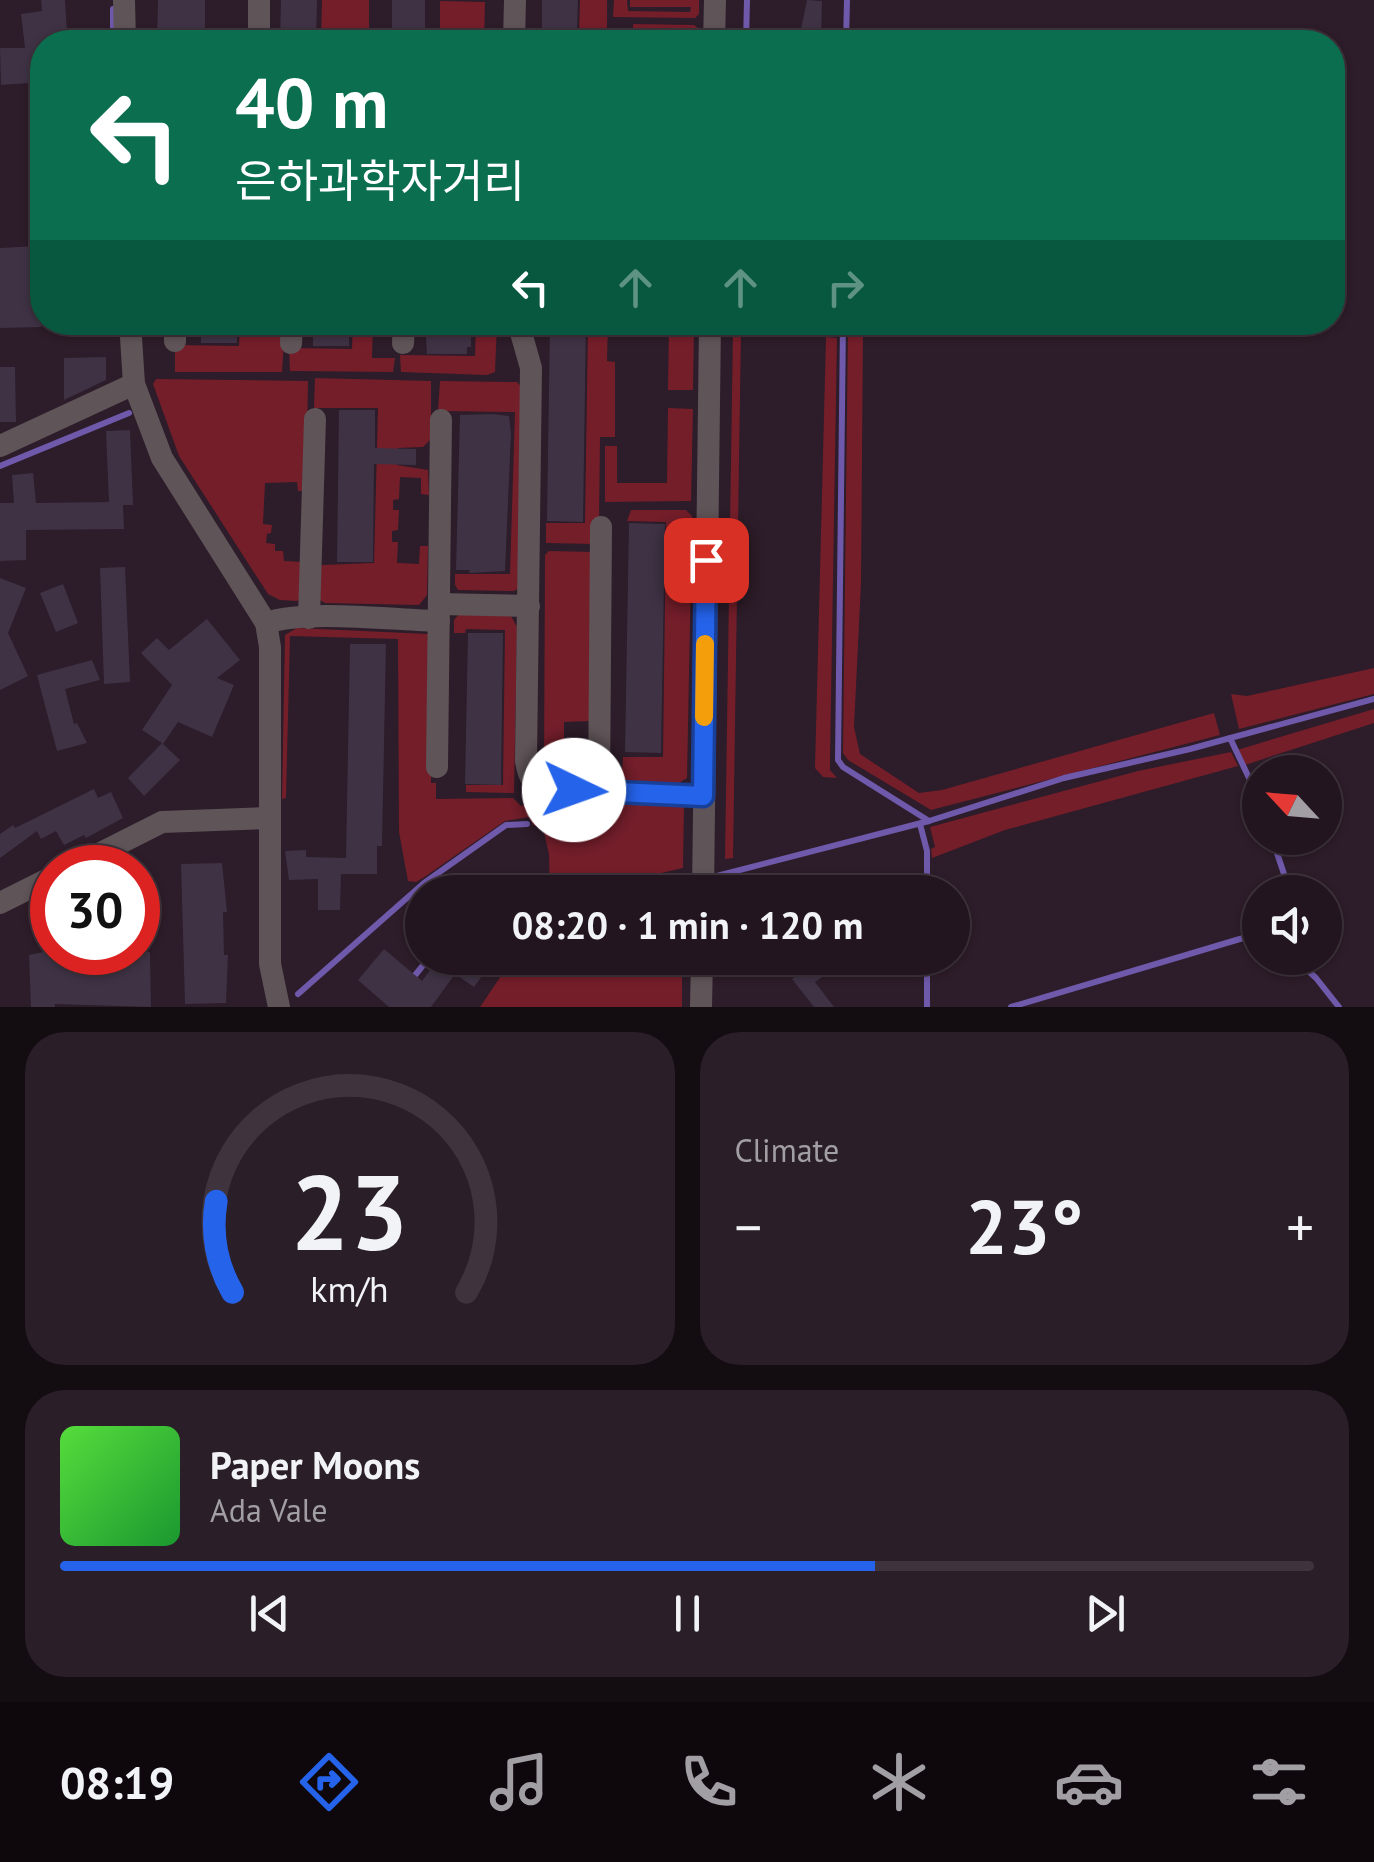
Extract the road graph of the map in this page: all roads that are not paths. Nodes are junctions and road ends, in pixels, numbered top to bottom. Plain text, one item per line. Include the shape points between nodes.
1 (124, 0) edge
2 (259, 0) edge
3 (515, 0) edge
4 (715, 0) edge
5 (125, 30) edge
6 (260, 30) edge
7 (514, 30) edge
8 (714, 30) edge
9 (131, 335) edge
10 (522, 335) edge
11 (710, 335) edge
12 (134, 384) junction
13 (316, 419) dead end
14 (441, 420) dead end
15 (0, 446) edge
16 (601, 527) dead end
17 (529, 606) junction
18 (439, 612) junction
19 (309, 618) junction
20 (266, 623) junction
21 (437, 767) dead end
22 (599, 792) junction
23 (703, 796) junction
24 (269, 818) junction
25 (116, 845) edge
26 (702, 875) edge
27 (30, 888) edge
28 (0, 903) edge
29 (702, 975) edge
30 (270, 1003) edge
31 (701, 1007) edge

1 - 5 street
2 - 6 street
3 - 7 street
4 - 8 street
9 - 12 street
10 - 17 street via 531,368
11 - 23 street
12 - 15 street
12 - 20 street via 162,458
13 - 19 street
14 - 18 street
16 - 22 street
17 - 18 street
17 - 22 street via 529,777 537,786
18 - 19 street
18 - 21 street
19 - 20 street
20 - 24 street
22 - 23 street
23 - 26 street
24 - 25 street via 162,822
24 - 30 street
27 - 28 street
29 - 31 street

